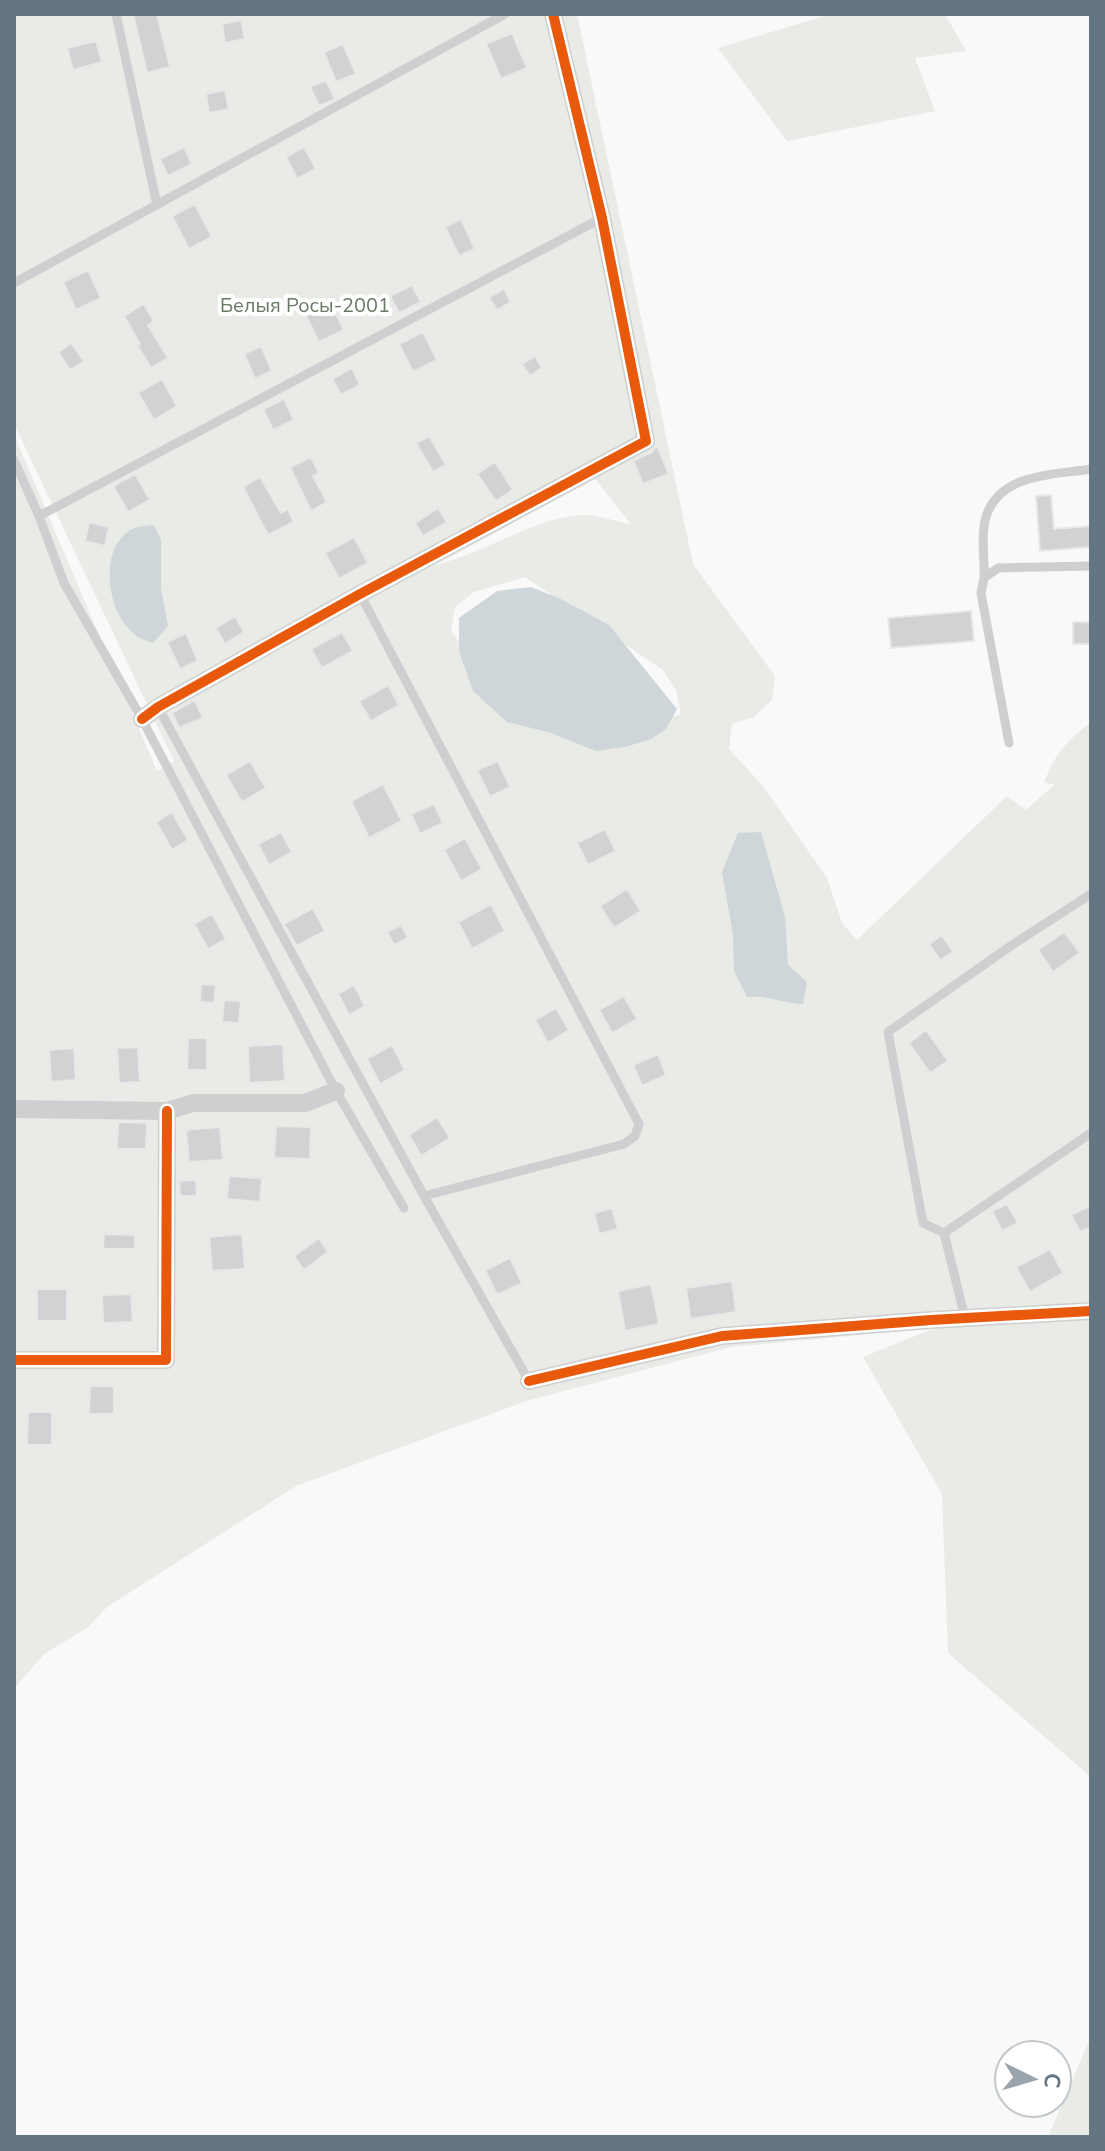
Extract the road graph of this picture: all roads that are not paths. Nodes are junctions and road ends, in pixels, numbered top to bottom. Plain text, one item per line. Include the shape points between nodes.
1 (116, 14) edge
2 (505, 14) edge
3 (553, 14) edge
4 (157, 205) junction
5 (602, 218) junction
6 (14, 283) edge
7 (14, 460) edge
8 (1091, 469) edge
9 (39, 516) junction
10 (1091, 566) edge
11 (984, 578) junction
12 (360, 594) junction
13 (158, 707) junction
14 (142, 719) junction
15 (1009, 743) dead end
16 (1091, 894) edge
17 (336, 1091) junction
18 (14, 1109) edge
19 (167, 1111) junction
20 (1091, 1133) edge
21 (424, 1196) junction
22 (404, 1208) dead end
23 (944, 1233) junction
24 (1091, 1311) edge
25 (965, 1318) junction
26 (14, 1360) edge
27 (529, 1381) joint

1 - 4 lane
2 - 4 lane
3 - 5 street
4 - 6 lane
5 - 9 lane
5 - 12 street via 646,441
7 - 9 lane
8 - 11 lane via 1019,480 993,504 985,517
9 - 14 lane via 64,583
10 - 11 lane via 998,568
11 - 15 lane via 981,593
12 - 13 street
12 - 21 lane via 639,1124 624,1144
13 - 14 street
13 - 21 lane
14 - 17 lane
16 - 23 lane via 888,1032 923,1223
17 - 19 street via 305,1103 193,1103
17 - 22 lane
18 - 19 street
19 - 26 street via 166,1360
20 - 23 lane
21 - 27 lane
23 - 25 lane
24 - 25 street
25 - 27 street via 722,1336

